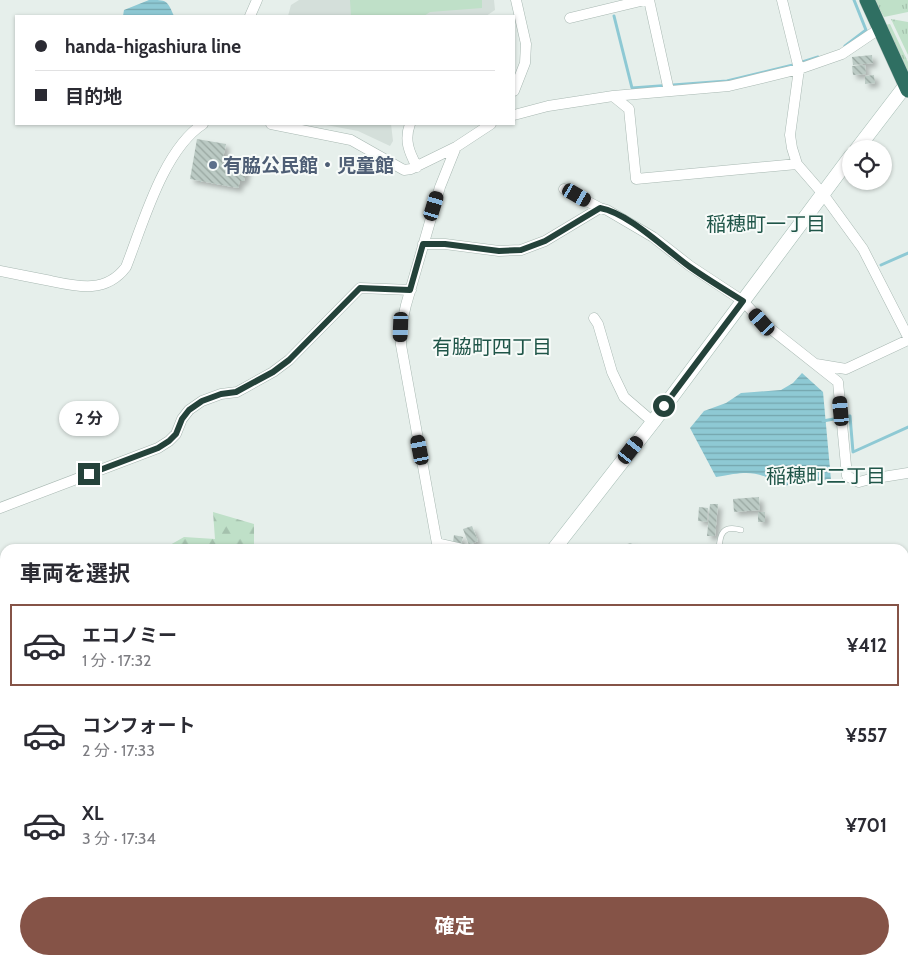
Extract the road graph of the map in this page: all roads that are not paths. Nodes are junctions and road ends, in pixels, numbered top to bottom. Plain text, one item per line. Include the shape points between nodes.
1 (257, 0) edge
2 (516, 0) edge
3 (645, 0) edge
4 (650, 0) edge
5 (782, 0) edge
6 (867, 0) edge
7 (250, 15) edge
8 (570, 18) dead end
9 (880, 29) junction
10 (799, 69) junction
11 (907, 87) edge
12 (515, 88) edge
13 (669, 90) junction
14 (613, 96) junction
15 (515, 115) edge
16 (202, 125) edge
17 (276, 125) edge
18 (410, 125) edge
19 (489, 125) edge
20 (864, 140) edge
21 (456, 147) junction
22 (797, 164) junction
23 (417, 167) junction
24 (842, 168) edge
25 (564, 189) dead end
26 (823, 194) junction
27 (600, 208) junction
28 (423, 244) junction
29 (0, 271) edge
30 (410, 290) junction
31 (743, 301) junction
32 (594, 318) dead end
33 (908, 339) edge
34 (816, 364) junction
35 (653, 422) junction
36 (908, 473) edge
37 (0, 508) edge
38 (741, 530) dead end
39 (437, 544) edge
40 (558, 544) edge
41 (720, 544) edge

1 - 7 street
2 - 12 street via 526,44 525,63
3 - 8 street
4 - 13 street
5 - 10 street
6 - 9 highway
9 - 10 street via 842,54
9 - 11 highway
10 - 13 street via 730,86
10 - 22 street via 790,135
11 - 20 main road
13 - 14 street
14 - 15 street
14 - 22 street via 629,109 636,179
16 - 29 street via 189,135 162,175 121,274 98,286 80,287
17 - 23 street via 351,140 404,170
18 - 23 street via 407,146
19 - 21 street
21 - 23 street
21 - 28 street
22 - 26 street
24 - 26 main road
25 - 27 street
26 - 31 main road
26 - 33 street via 863,249
27 - 28 street via 545,241 521,250
27 - 31 street via 653,237
28 - 30 street
30 - 37 street via 360,288 289,360 236,392 202,401 189,410 176,434 158,448
30 - 39 street via 401,327 401,344
31 - 34 street via 762,322
31 - 35 main road
32 - 35 street via 624,397
33 - 34 street via 846,368
34 - 36 street via 838,382 848,476 858,482
35 - 40 main road
38 - 41 lane via 726,529 721,534

